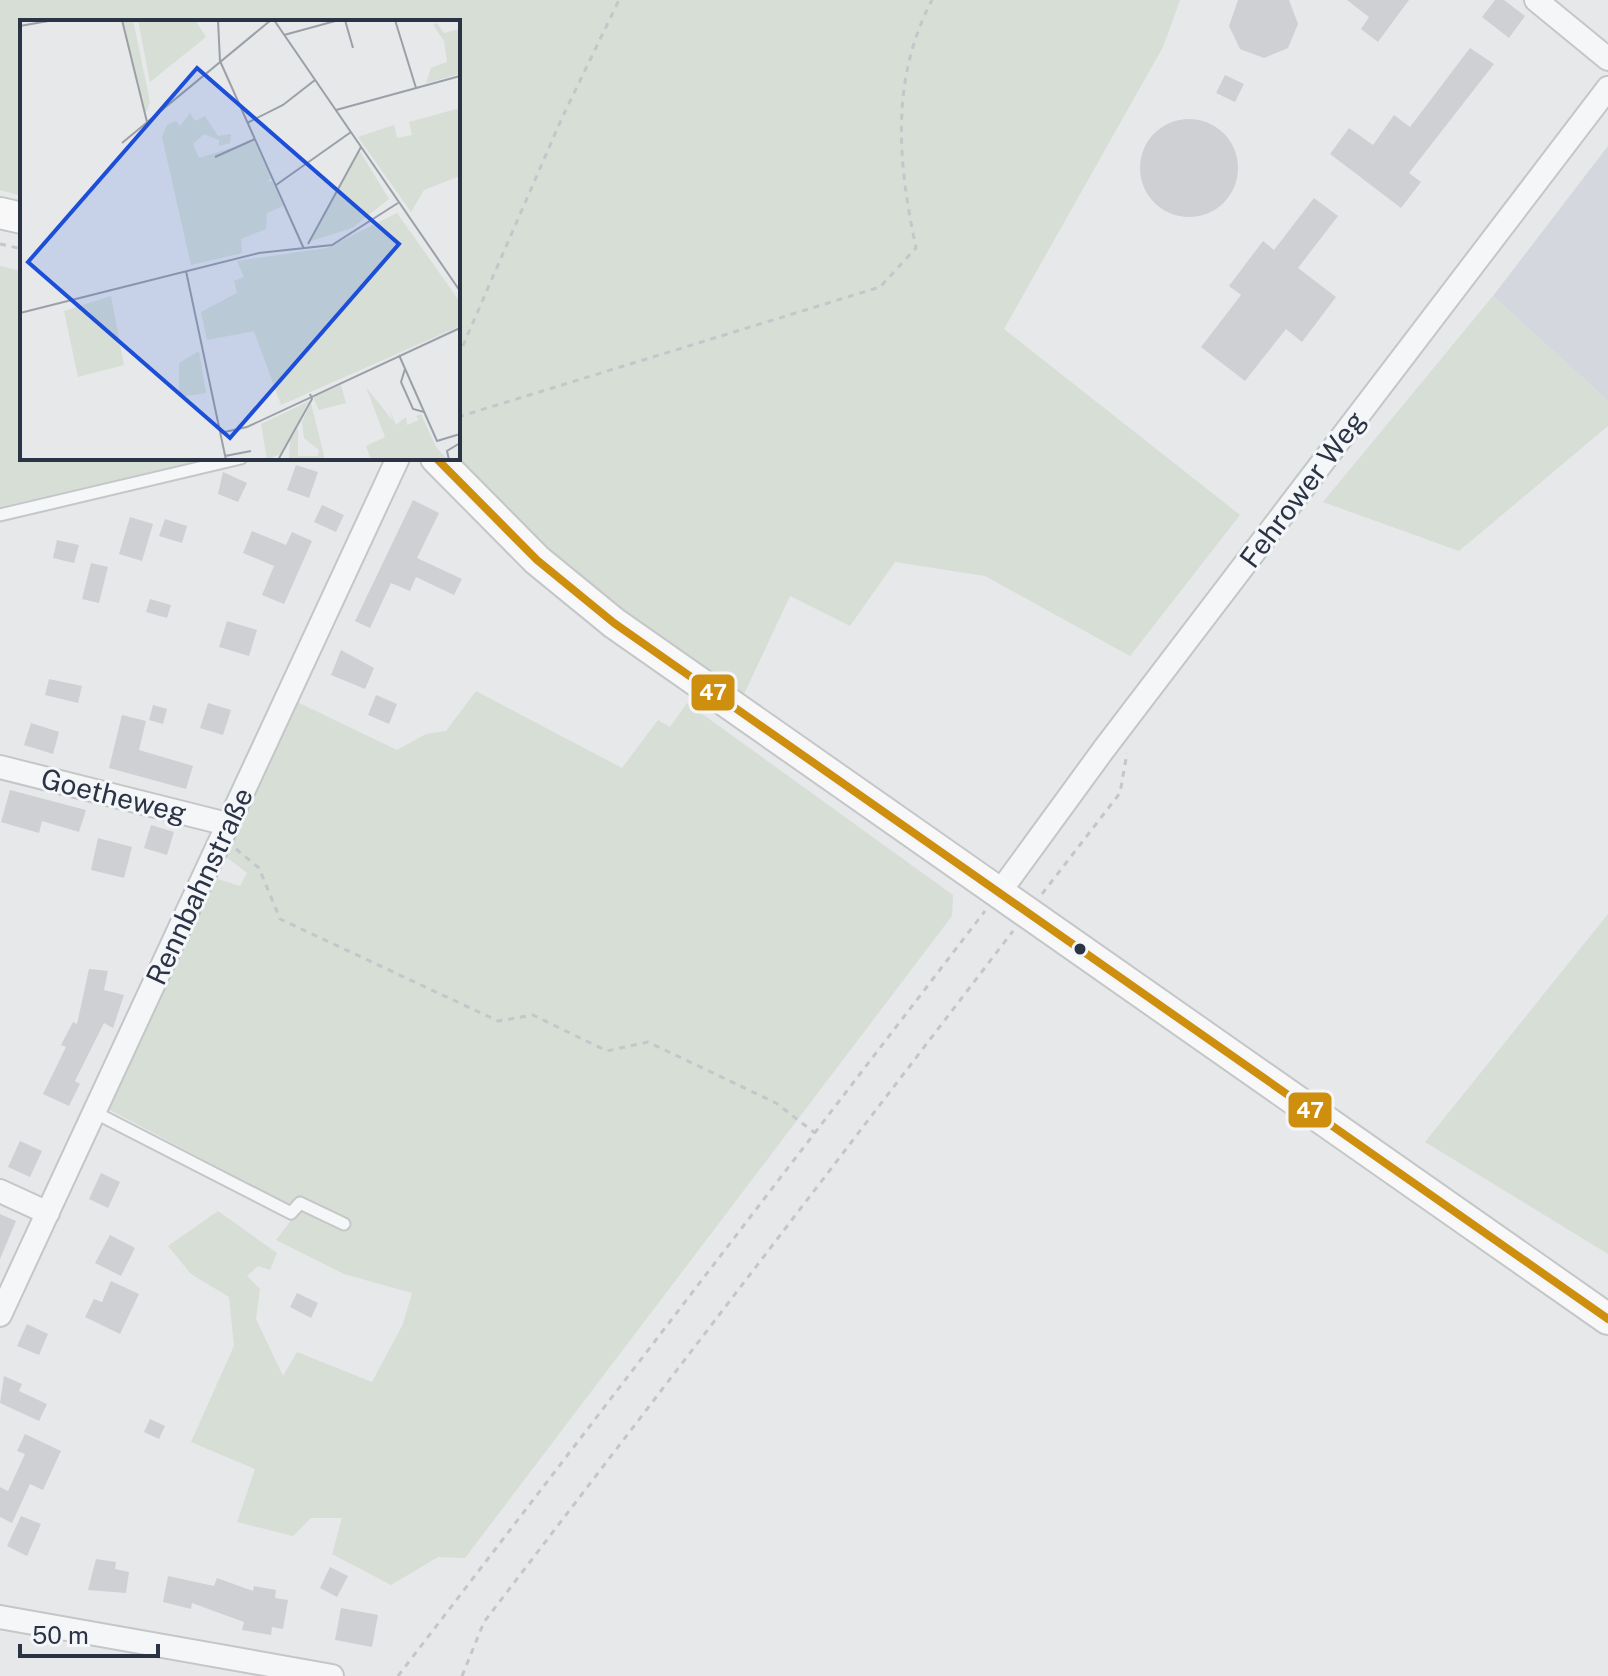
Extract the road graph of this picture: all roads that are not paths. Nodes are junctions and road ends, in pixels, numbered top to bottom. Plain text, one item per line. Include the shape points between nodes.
1 (1536, 0) edge
2 (1608, 59) edge
3 (1608, 88) edge
4 (0, 213) edge
5 (20, 218) edge
6 (233, 460) edge
7 (397, 460) edge
8 (438, 460) edge
9 (0, 515) edge
10 (0, 767) edge
11 (224, 830) junction
12 (999, 893) junction
13 (94, 1112) junction
14 (0, 1191) edge
15 (48, 1213) junction
16 (344, 1224) dead end
17 (0, 1315) edge
18 (1608, 1319) edge
19 (0, 1617) edge
20 (332, 1676) edge

1 - 2 street
3 - 12 street, Fehrower Weg
4 - 5 street
6 - 9 lane
7 - 11 street, Rennbahnstraße
8 - 12 street via 537,560 614,623
10 - 11 street, Goetheweg
11 - 13 street, Rennbahnstraße
12 - 18 street
13 - 15 street, Rennbahnstraße
13 - 16 lane via 291,1213 300,1203
14 - 15 street
15 - 17 street, Rennbahnstraße
19 - 20 street

